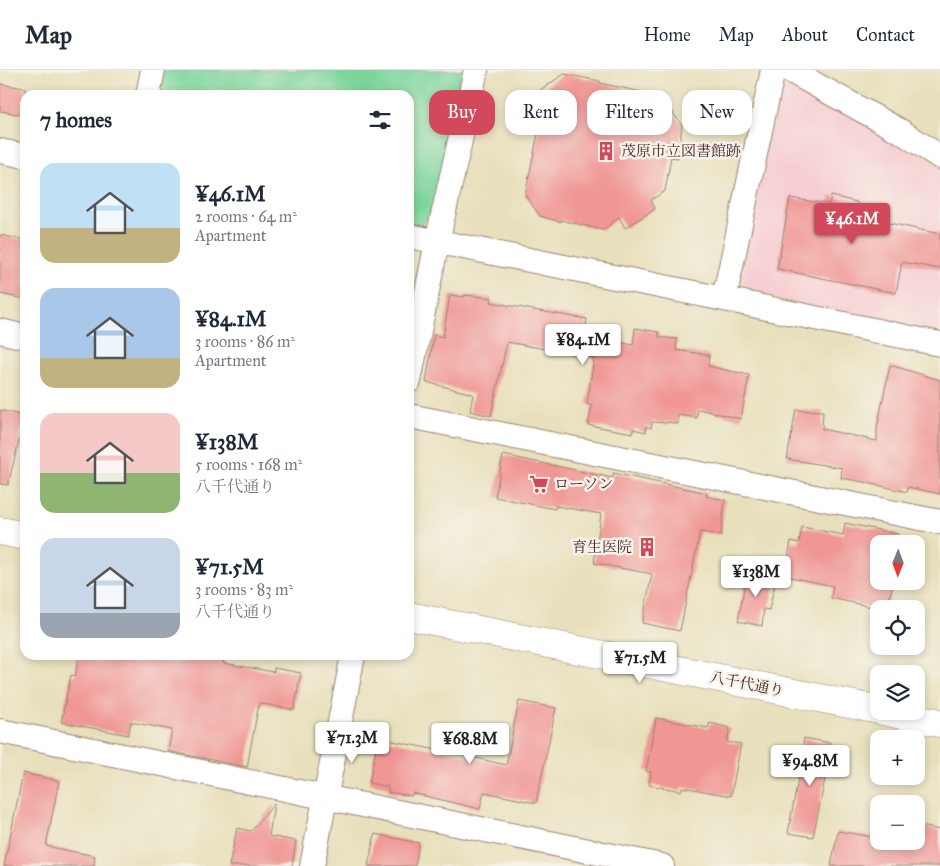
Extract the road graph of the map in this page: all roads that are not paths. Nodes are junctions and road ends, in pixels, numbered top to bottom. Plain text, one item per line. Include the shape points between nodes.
1 (153, 70) edge
2 (476, 70) edge
3 (773, 70) edge
4 (789, 70) edge
5 (149, 90) edge
6 (0, 151) edge
7 (20, 155) edge
8 (940, 157) edge
9 (414, 237) edge
10 (438, 242) junction
11 (724, 299) junction
12 (0, 331) edge
13 (20, 335) edge
14 (940, 344) edge
15 (414, 357) edge
16 (414, 417) edge
17 (940, 522) edge
18 (0, 531) edge
19 (20, 535) edge
20 (414, 617) edge
21 (353, 660) edge
22 (870, 708) edge
23 (925, 720) edge
24 (940, 723) edge
25 (0, 731) edge
26 (326, 797) junction
27 (312, 866) edge
28 (662, 866) edge

1 - 5 street
2 - 10 street
3 - 11 street
4 - 8 street via 902,132
6 - 7 street
9 - 10 street
10 - 11 street
10 - 15 street
11 - 14 street
12 - 13 street
16 - 17 street
18 - 19 street
20 - 22 street, 八千代通り
21 - 26 street
23 - 24 street
25 - 26 street
26 - 27 street
26 - 28 street

